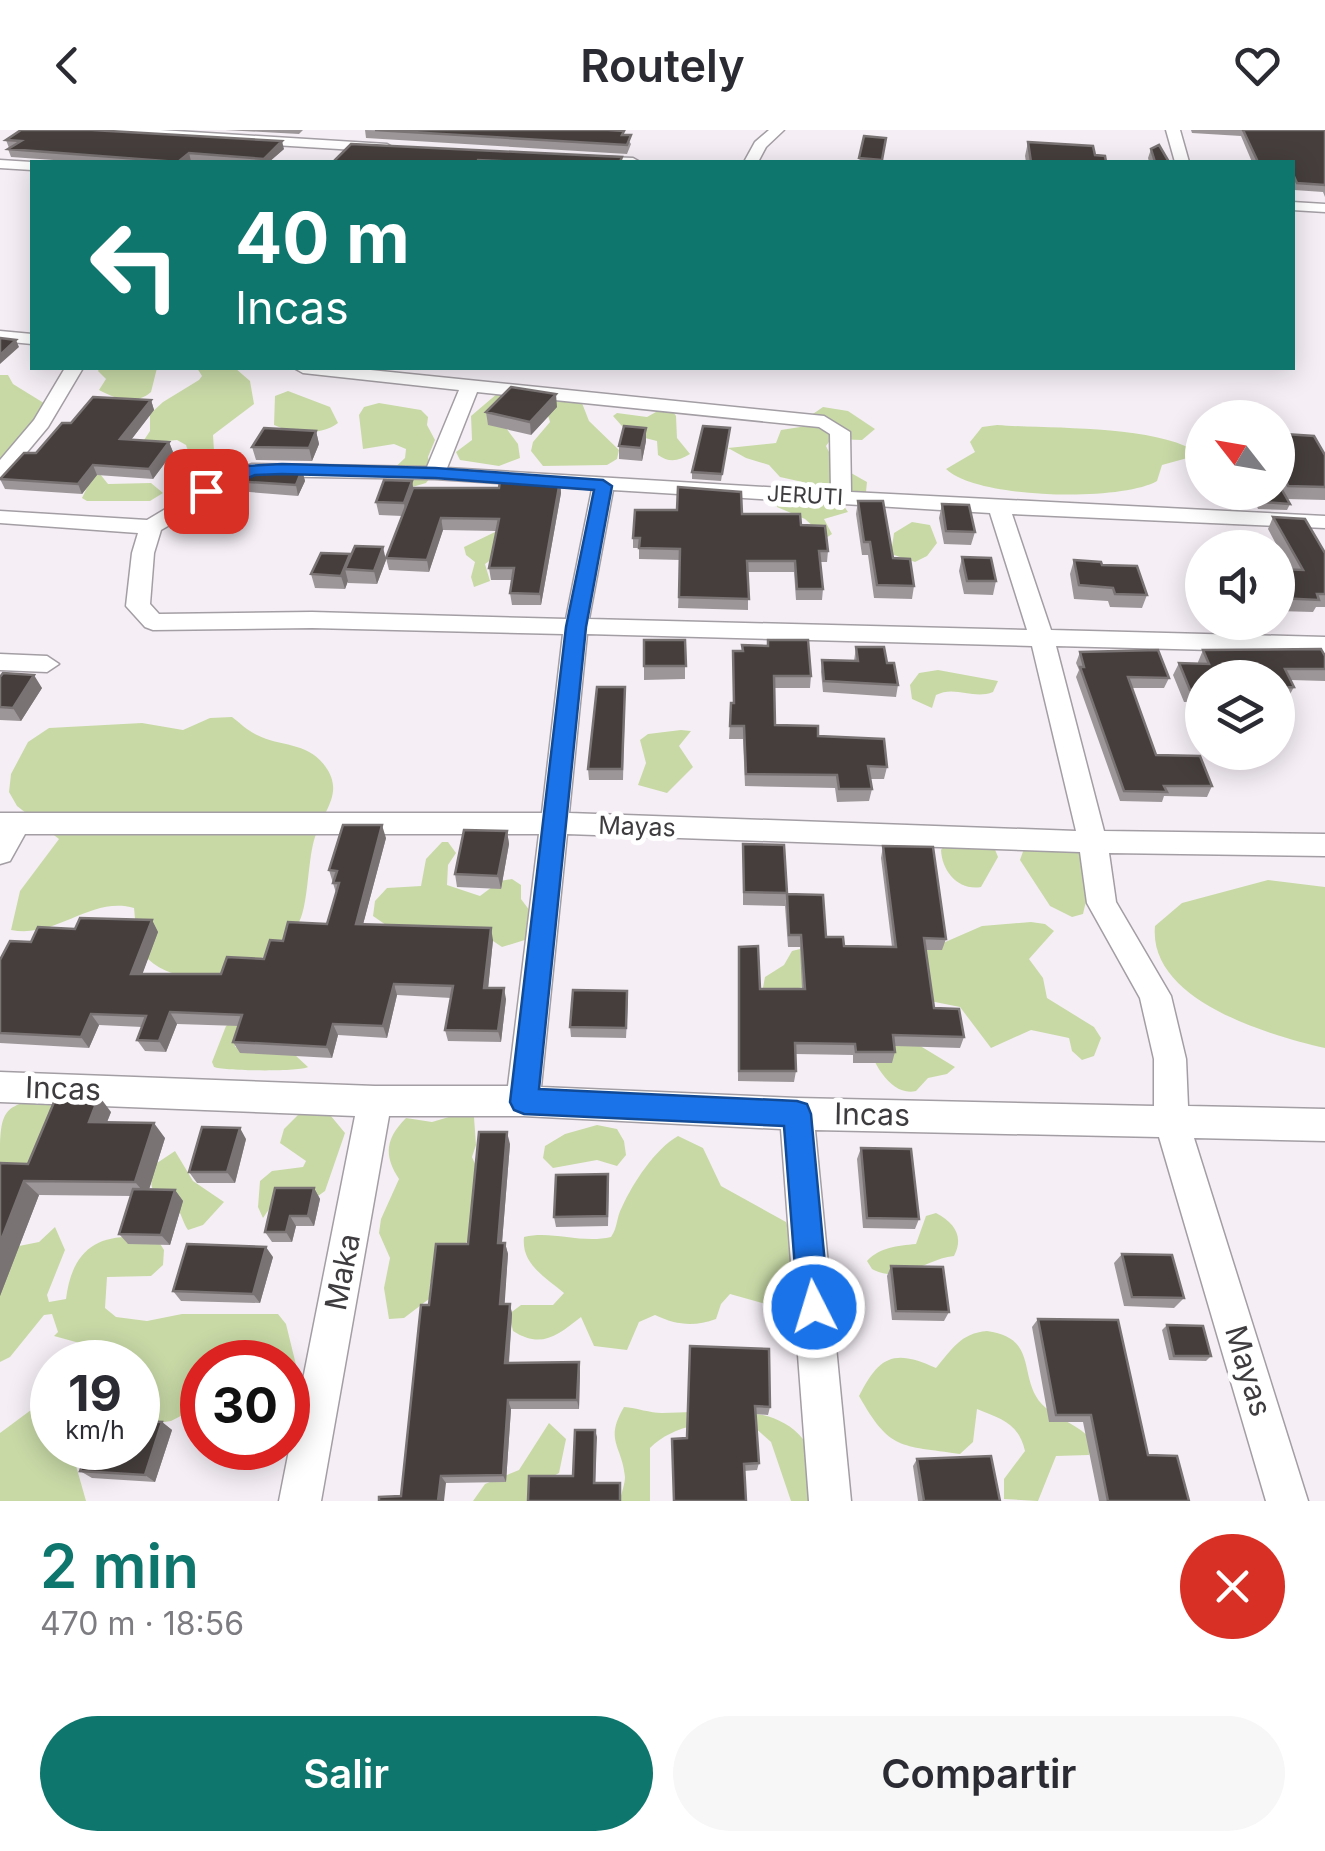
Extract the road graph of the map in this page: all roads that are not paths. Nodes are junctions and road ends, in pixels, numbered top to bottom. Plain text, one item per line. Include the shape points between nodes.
1 (95, 130) edge
2 (777, 130) edge
3 (1172, 130) edge
4 (115, 131) edge
5 (93, 148) edge
6 (394, 149) edge
7 (563, 158) edge
8 (598, 160) edge
9 (752, 160) edge
10 (1181, 160) edge
11 (0, 164) edge
12 (30, 166) edge
13 (0, 173) edge
14 (30, 176) edge
15 (1295, 206) edge
16 (1325, 208) edge
17 (0, 336) edge
18 (29, 340) edge
19 (73, 370) edge
20 (323, 370) edge
21 (470, 385) junction
22 (0, 472) edge
23 (435, 473) junction
24 (603, 486) junction
25 (842, 496) junction
26 (998, 507) junction
27 (0, 516) edge
28 (1325, 522) edge
29 (151, 527) junction
30 (576, 627) junction
31 (1042, 638) junction
32 (1325, 645) edge
33 (0, 662) edge
34 (47, 664) dead end
35 (552, 823) junction
36 (9, 824) edge
37 (1094, 842) junction
38 (1325, 845) edge
39 (0, 853) edge
40 (0, 1087) edge
41 (375, 1101) junction
42 (524, 1102) junction
43 (797, 1114) junction
44 (1171, 1120) junction
45 (1325, 1125) edge
46 (300, 1501) edge
47 (830, 1501) edge
48 (1287, 1501) edge

1 - 4 street
2 - 9 street
3 - 10 street
4 - 5 street
4 - 6 street
7 - 8 street
11 - 12 street
13 - 14 street
15 - 16 street
17 - 18 street
19 - 22 street via 22,451
20 - 21 street
21 - 23 street
21 - 25 street via 824,422 840,432
23 - 24 street, JERUTI
23 - 29 street, JERUTI via 252,470
24 - 25 street, JERUTI
24 - 30 street
25 - 26 street, JERUTI
26 - 28 street, JERUTI
26 - 31 street, Mayas
27 - 29 street
29 - 30 street via 138,606 153,622
30 - 31 street
30 - 35 street
31 - 32 street
31 - 37 street, Mayas
33 - 34 street
35 - 36 street, Mayas
35 - 37 street, Mayas
35 - 42 street
36 - 39 street
37 - 38 street, Mayas
37 - 44 street, Mayas via 1102,904 1154,996 1170,1058
40 - 41 street, Incas
41 - 42 street, Incas
41 - 46 street, Maka
42 - 43 street, Incas
43 - 44 street, Incas
43 - 47 street
44 - 45 street, Incas
44 - 48 street, Mayas

